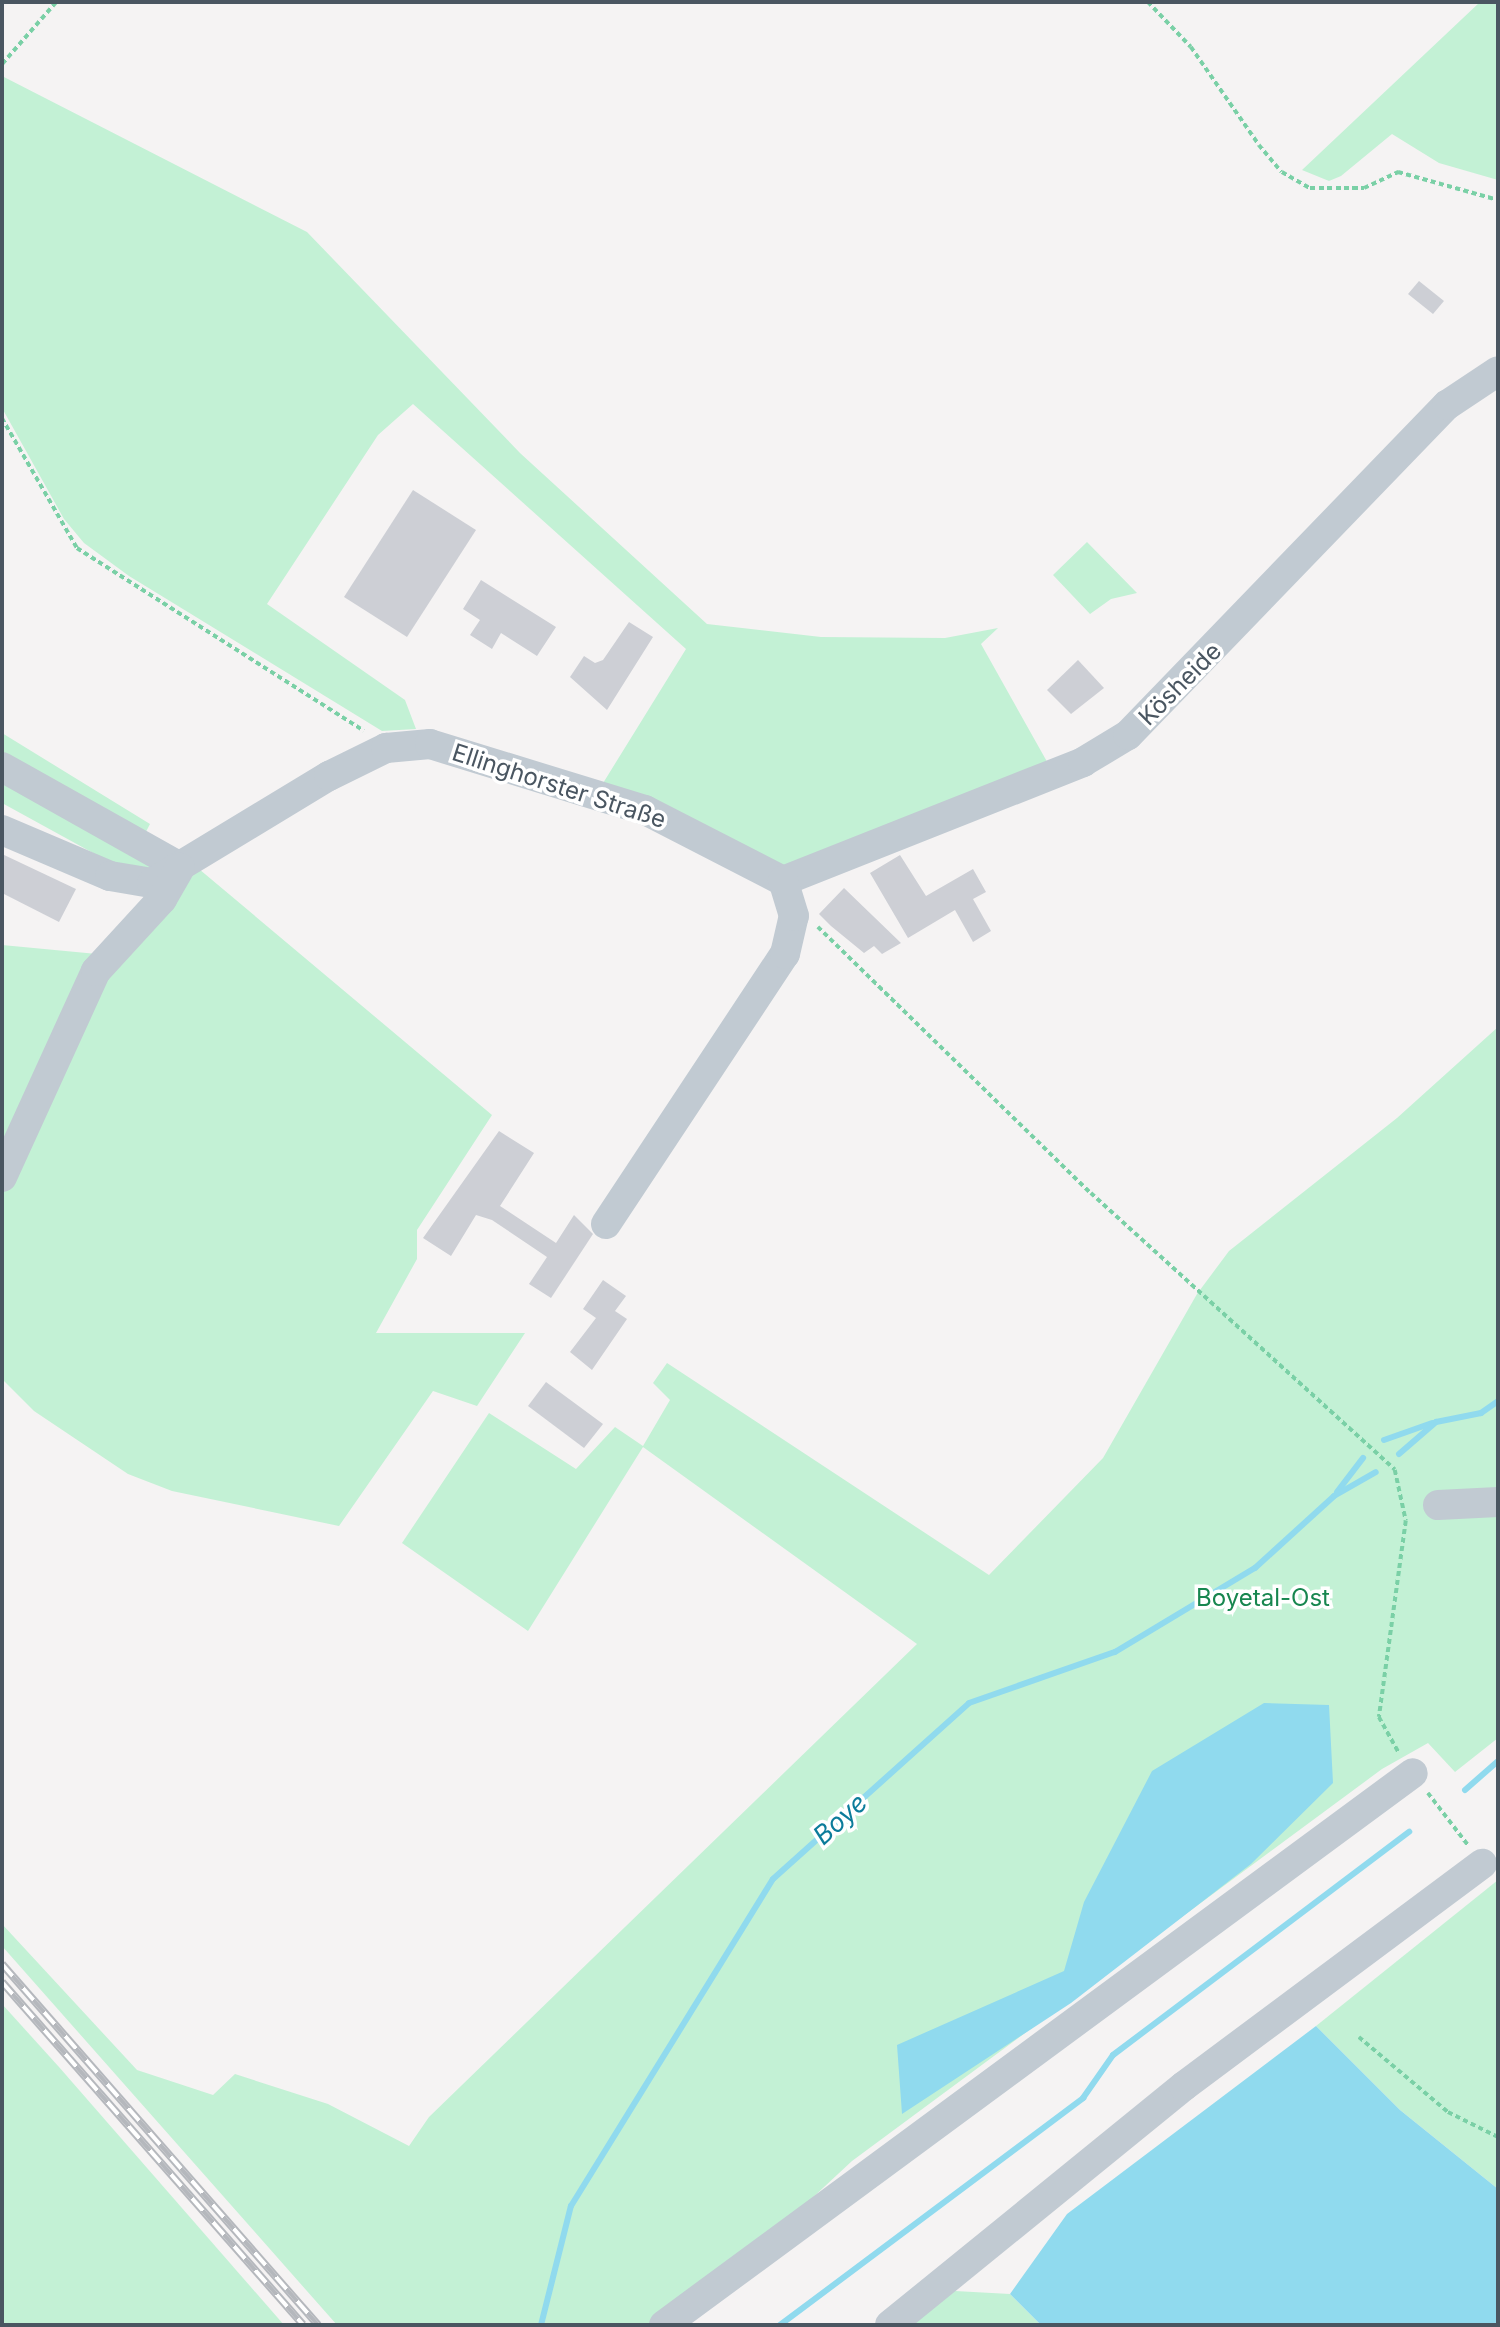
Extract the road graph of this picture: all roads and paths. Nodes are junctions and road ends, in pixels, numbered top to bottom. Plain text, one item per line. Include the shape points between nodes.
1 (56, 2) edge
2 (1148, 2) edge
3 (2, 64) edge
4 (1498, 200) edge
5 (1498, 371) edge
6 (2, 418) edge
7 (386, 748) junction
8 (2, 766) edge
9 (2, 830) edge
10 (180, 867) junction
11 (787, 891) junction
12 (2, 1177) edge
13 (606, 1224) dead end
14 (1498, 1502) edge
15 (1438, 1505) dead end
16 (1379, 1717) dead end
17 (1413, 1773) dead end
18 (1482, 1864) dead end
19 (1359, 2037) dead end
20 (1498, 2137) edge
21 (664, 2325) edge
22 (890, 2325) edge

1 - 3 path
2 - 4 path via 1191,47 1282,172 1310,188 1364,188 1398,172
5 - 11 street, Kösheide via 1447,405 1128,736 1083,762
6 - 7 path via 77,548
7 - 10 street, Ellinghorster Straße via 329,776
7 - 11 street, Ellinghorster Straße via 430,744 645,810
8 - 10 street
9 - 10 street, Ellinghorster Straße via 130,883 152,883
10 - 12 street via 162,899 96,971
11 - 13 street via 785,954
11 - 16 path via 1091,1192 1395,1471 1406,1521
14 - 15 street
17 - 21 street
18 - 22 street via 1184,2086
19 - 20 path via 1448,2112

